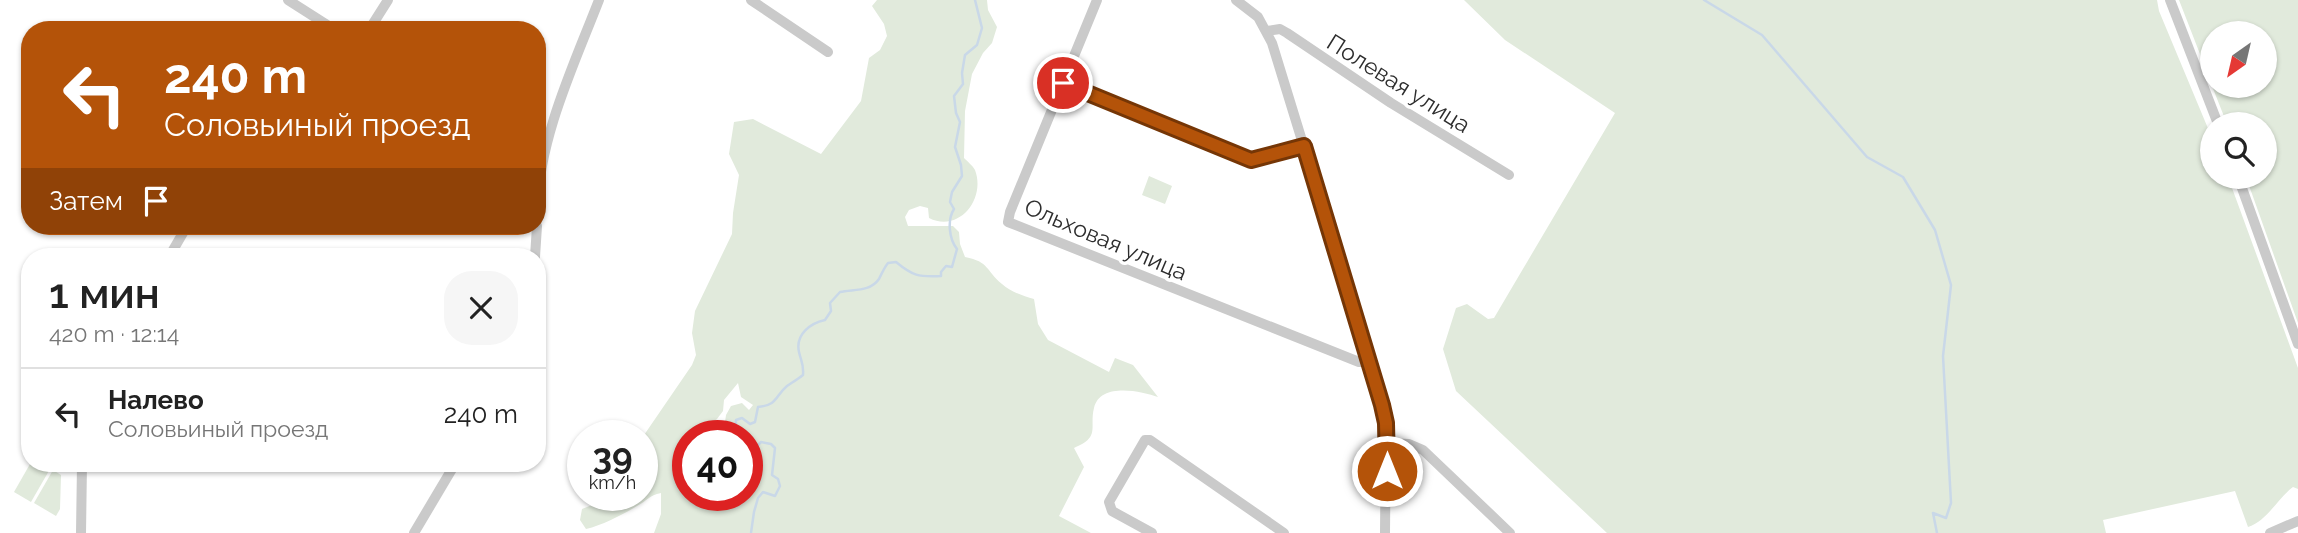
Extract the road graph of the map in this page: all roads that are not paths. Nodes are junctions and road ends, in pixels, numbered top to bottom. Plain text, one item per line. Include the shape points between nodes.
1 (288, 0) edge
2 (388, 0) edge
3 (598, 0) edge
4 (751, 0) edge
5 (1097, 0) edge
6 (1236, 0) edge
7 (2170, 0) edge
8 (321, 21) edge
9 (375, 21) edge
10 (1267, 30) junction
11 (828, 52) dead end
12 (1063, 83) junction
13 (2213, 112) edge
14 (546, 138) edge
15 (1304, 146) junction
16 (1509, 175) dead end
17 (2242, 189) edge
18 (2298, 344) edge
19 (1370, 362) junction
20 (1387, 443) junction
21 (82, 472) edge
22 (449, 472) edge
23 (2298, 521) edge
24 (81, 533) edge
25 (414, 533) edge
26 (1152, 533) edge
27 (1284, 533) edge
28 (1385, 533) edge
29 (1510, 533) edge
30 (2270, 533) edge

1 - 8 street
2 - 9 street
3 - 14 street
4 - 11 street
5 - 12 street, Ольховая улица
6 - 10 street
7 - 13 street
10 - 15 street
10 - 16 street, Полевая улица via 1287,33
12 - 15 street via 1251,160
12 - 19 street, Ольховая улица via 1008,222 1359,362
15 - 19 street
17 - 18 street
19 - 20 street
20 - 28 street
20 - 29 street via 1423,450
21 - 24 street
22 - 25 street
23 - 30 street
26 - 27 street via 1112,511 1109,502 1145,440

